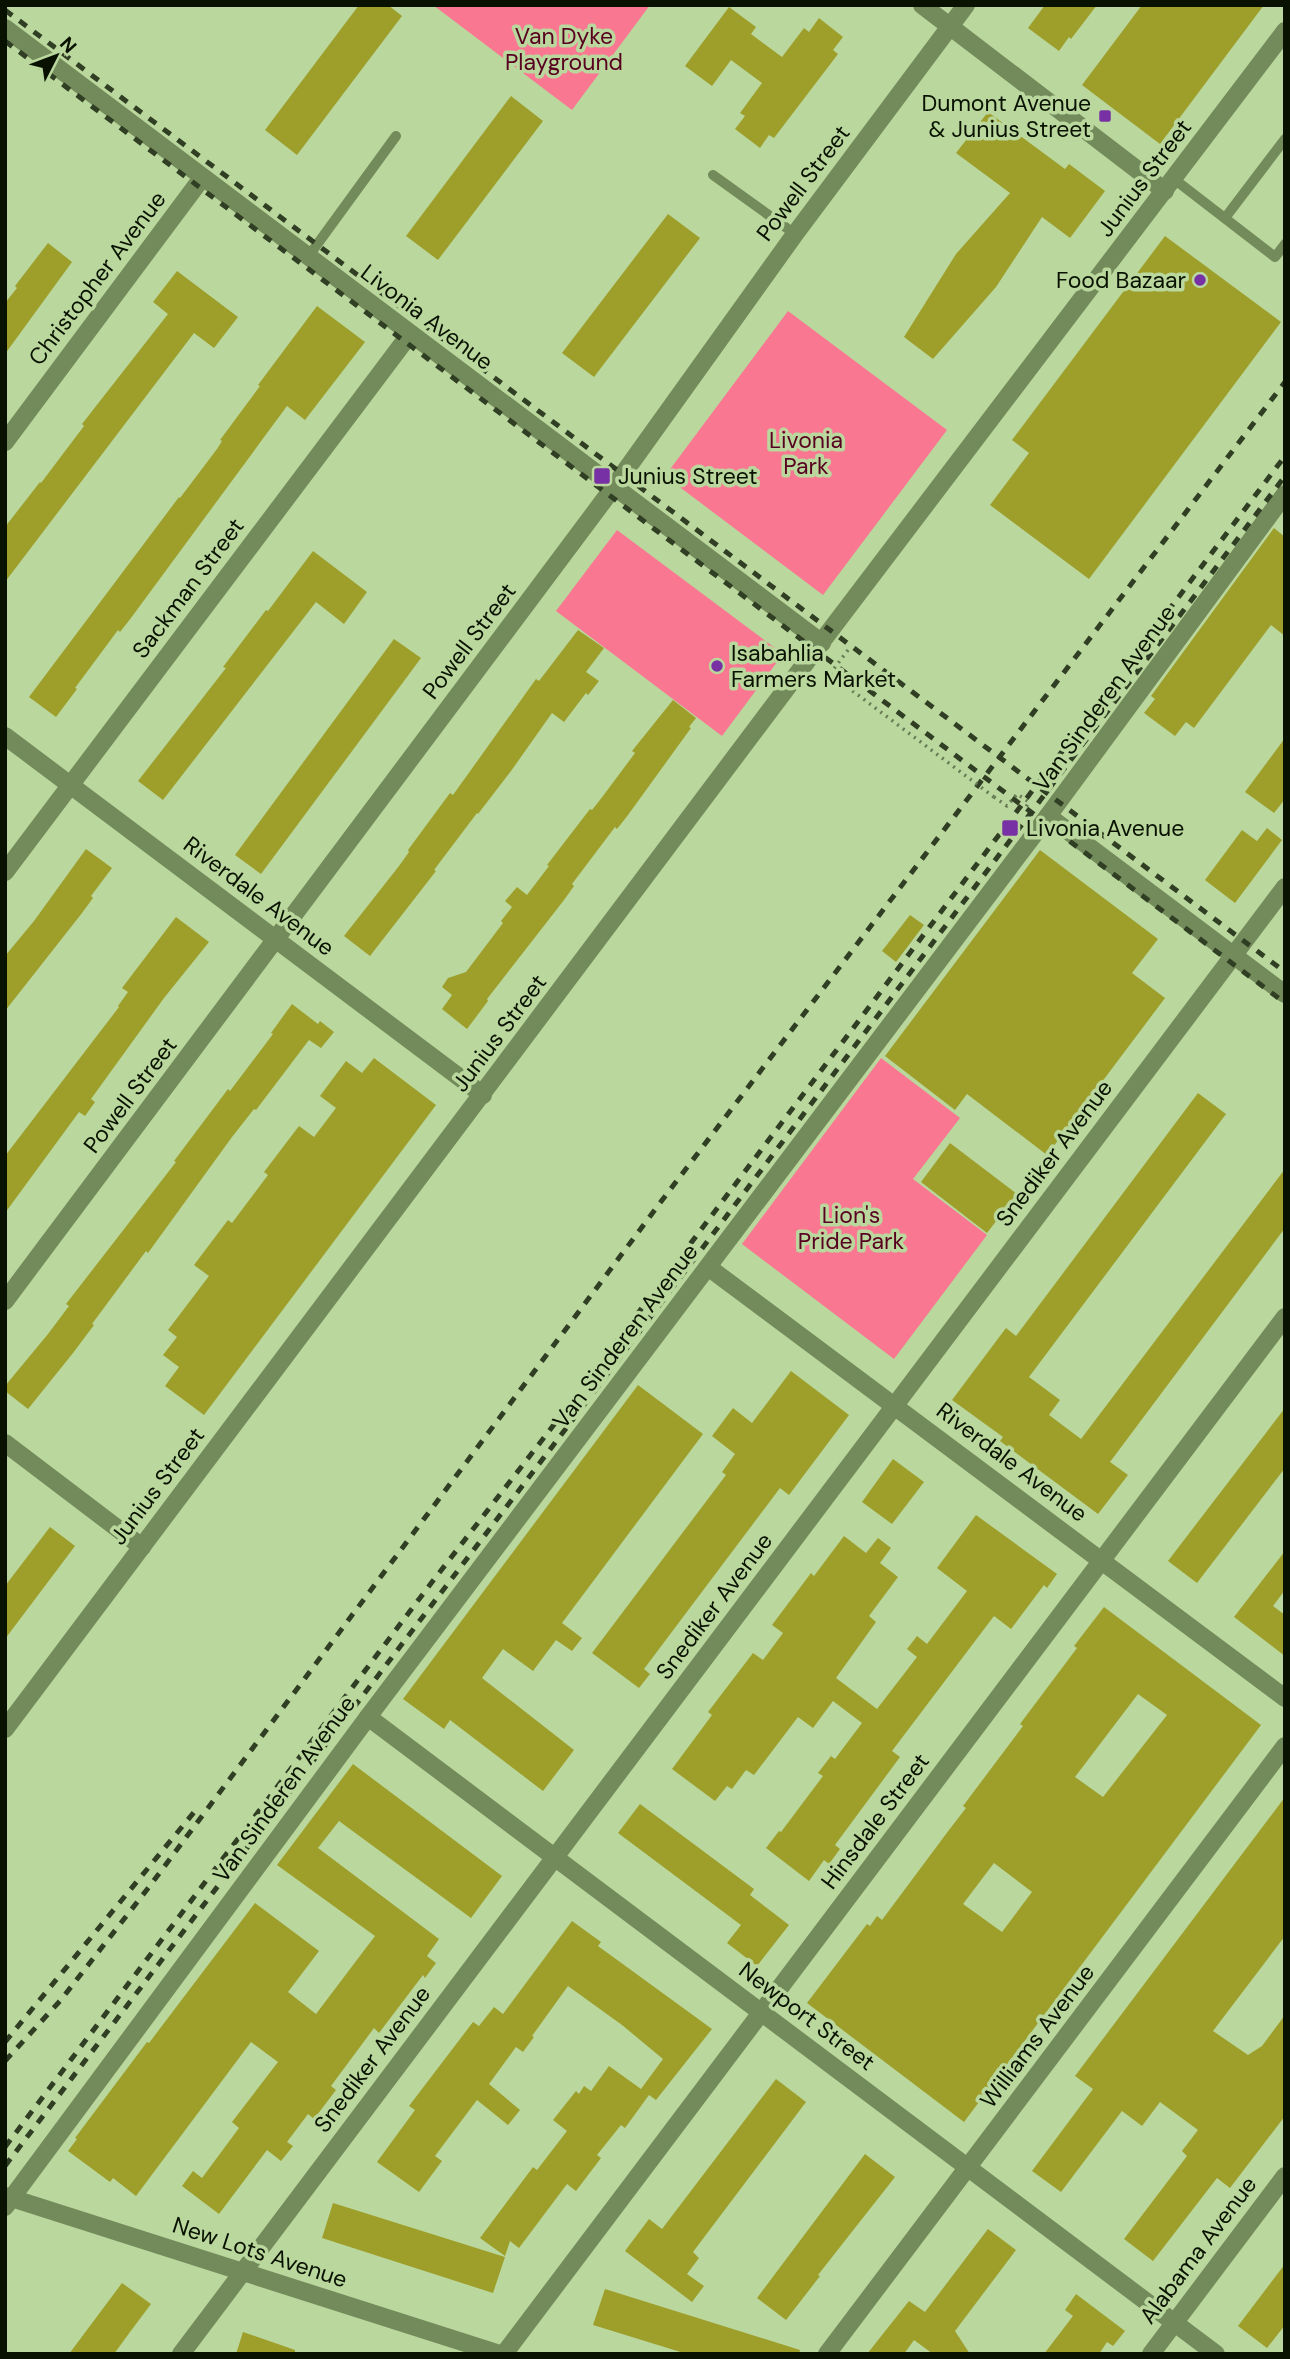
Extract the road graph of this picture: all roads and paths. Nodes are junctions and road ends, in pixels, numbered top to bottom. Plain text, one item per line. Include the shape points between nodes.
1 (922, 5) edge
2 (966, 5) edge
3 (950, 27) junction
4 (5, 28) edge
5 (1285, 31) edge
6 (396, 136) dead end
7 (1285, 139) edge
8 (713, 175) dead end
9 (202, 178) junction
10 (1169, 185) junction
11 (1224, 218) junction
12 (795, 234) junction
13 (1285, 244) edge
14 (308, 257) junction
15 (410, 334) junction
16 (5, 442) edge
17 (613, 488) junction
18 (1285, 494) edge
19 (822, 643) junction
20 (844, 648) dead end
21 (5, 736) edge
22 (71, 785) junction
23 (1042, 814) junction
24 (5, 872) edge
25 (1285, 887) edge
26 (277, 940) junction
27 (1233, 956) junction
28 (1285, 995) edge
29 (483, 1095) junction
30 (708, 1267) junction
31 (5, 1301) edge
32 (1285, 1317) edge
33 (896, 1405) junction
34 (5, 1443) edge
35 (142, 1547) junction
36 (1101, 1561) junction
37 (1285, 1698) edge
38 (368, 1717) junction
39 (5, 1729) edge
40 (1285, 1746) edge
41 (555, 1857) junction
42 (762, 2012) junction
43 (968, 2168) junction
44 (1285, 2176) edge
45 (8, 2201) edge
46 (243, 2272) junction
47 (1174, 2323) junction
48 (181, 2354) edge
49 (502, 2354) edge
50 (827, 2354) edge
51 (1151, 2354) edge
52 (1216, 2354) edge

1 - 3 street
2 - 3 street, Powell Street
3 - 10 street
3 - 12 street, Powell Street
4 - 9 street, Livonia Avenue
5 - 10 street, Junius Street
6 - 14 lane
7 - 11 lane
8 - 12 lane
9 - 14 street, Livonia Avenue
9 - 16 street, Christopher Avenue
10 - 11 lane
10 - 19 street, Junius Street
11 - 13 lane via 1275,257
12 - 17 street, Powell Street
14 - 15 street, Livonia Avenue
15 - 17 street, Livonia Avenue
15 - 22 street, Sackman Street
17 - 19 street, Livonia Avenue
17 - 26 street, Powell Street
18 - 23 street, Van Sinderen Avenue
19 - 29 street, Junius Street
20 - 23 path, bridge via 848,650 830,674 1007,806 1017,794 1029,802 1026,807
21 - 22 street, Riverdale Avenue
22 - 24 street, Sackman Street
22 - 26 street, Riverdale Avenue
23 - 27 street
23 - 30 street, Van Sinderen Avenue
25 - 27 street, Snediker Avenue
26 - 29 street, Riverdale Avenue
26 - 31 street, Powell Street
27 - 28 street
27 - 33 street, Snediker Avenue
29 - 35 street, Junius Street
30 - 33 street, Riverdale Avenue
30 - 38 street, Van Sinderen Avenue
32 - 36 street, Hinsdale Street
33 - 36 street, Riverdale Avenue
33 - 41 street, Snediker Avenue
34 - 35 street
35 - 39 street, Junius Street
36 - 37 street, Riverdale Avenue
36 - 42 street, Hinsdale Street
38 - 41 street, Newport Street
38 - 45 street, Van Sinderen Avenue
40 - 43 street, Williams Avenue
41 - 42 street, Newport Street
41 - 46 street, Snediker Avenue
42 - 43 street, Newport Street
42 - 49 street, Hinsdale Street
43 - 47 street, Newport Street
43 - 50 street, Williams Avenue
44 - 47 street, Alabama Avenue
45 - 46 street, New Lots Avenue
46 - 48 street, Snediker Avenue
46 - 49 street, New Lots Avenue
47 - 51 street, Alabama Avenue
47 - 52 street, Newport Street

